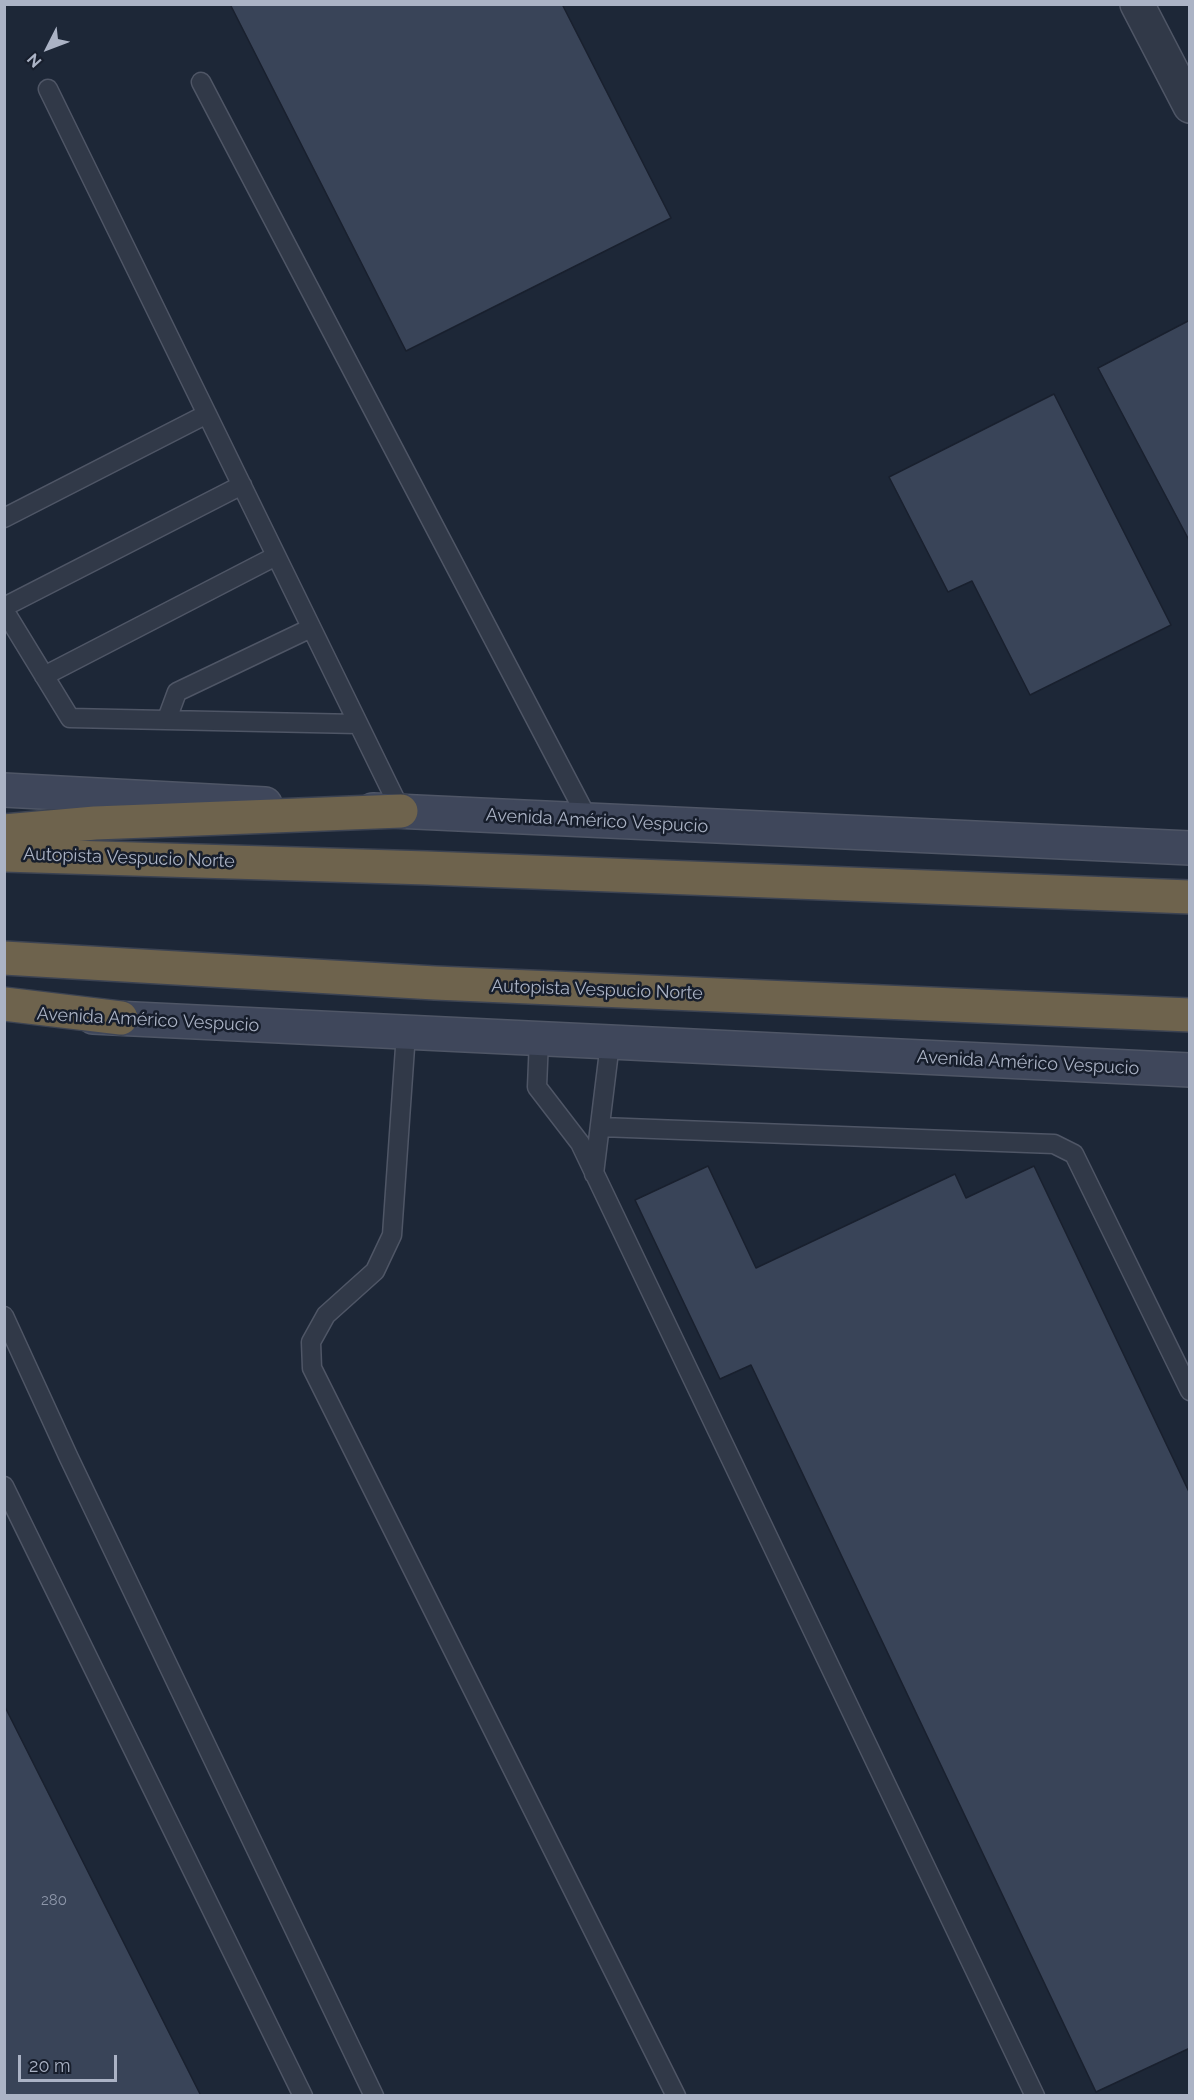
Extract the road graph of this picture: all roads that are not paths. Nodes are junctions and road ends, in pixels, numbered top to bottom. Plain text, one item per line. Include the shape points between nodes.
1 (1137, 4) edge
2 (201, 82) dead end
3 (48, 89) dead end
4 (1190, 106) edge
5 (207, 414) junction
6 (242, 485) junction
7 (4, 518) edge
8 (276, 556) junction
9 (4, 609) edge
10 (311, 628) junction
11 (44, 676) junction
12 (167, 719) junction
13 (358, 724) junction
14 (4, 790) edge
15 (400, 811) junction
16 (589, 820) junction
17 (4, 831) edge
18 (1190, 848) edge
19 (4, 855) edge
20 (1190, 897) edge
21 (4, 958) edge
22 (4, 1004) edge
23 (4, 1014) edge
24 (1190, 1015) edge
25 (121, 1018) junction
26 (406, 1033) junction
27 (539, 1039) junction
28 (610, 1043) junction
29 (1190, 1070) edge
30 (601, 1127) junction
31 (594, 1174) junction
32 (4, 1316) edge
33 (1190, 1391) edge
34 (4, 1486) edge
35 (303, 2096) edge
36 (374, 2096) edge
37 (676, 2096) edge
38 (1035, 2096) edge

1 - 4 street
2 - 16 lane
3 - 5 lane
5 - 6 lane
5 - 7 lane
6 - 8 lane
6 - 9 lane
8 - 10 lane
8 - 11 lane
9 - 11 lane
10 - 12 lane via 177,692
10 - 13 lane
11 - 12 lane via 70,718
12 - 13 lane
13 - 15 lane
14 - 15 main road, Avenida Américo Vespucio
15 - 16 main road, Avenida Américo Vespucio
15 - 17 highway via 95,823
16 - 18 main road, Avenida Américo Vespucio
19 - 20 highway, Autopista Vespucio Norte
21 - 24 highway, Autopista Vespucio Norte via 435,983
22 - 25 highway
23 - 25 main road, Avenida Américo Vespucio
25 - 26 main road, Avenida Américo Vespucio
26 - 27 main road, Avenida Américo Vespucio
26 - 37 lane via 392,1235 375,1271 326,1315 311,1342 312,1368
27 - 28 main road, Avenida Américo Vespucio
27 - 31 lane via 537,1088 580,1143
28 - 29 main road, Avenida Américo Vespucio
28 - 30 lane
30 - 31 lane
30 - 33 lane via 1054,1144 1074,1154
31 - 38 lane
32 - 36 lane
34 - 35 lane

